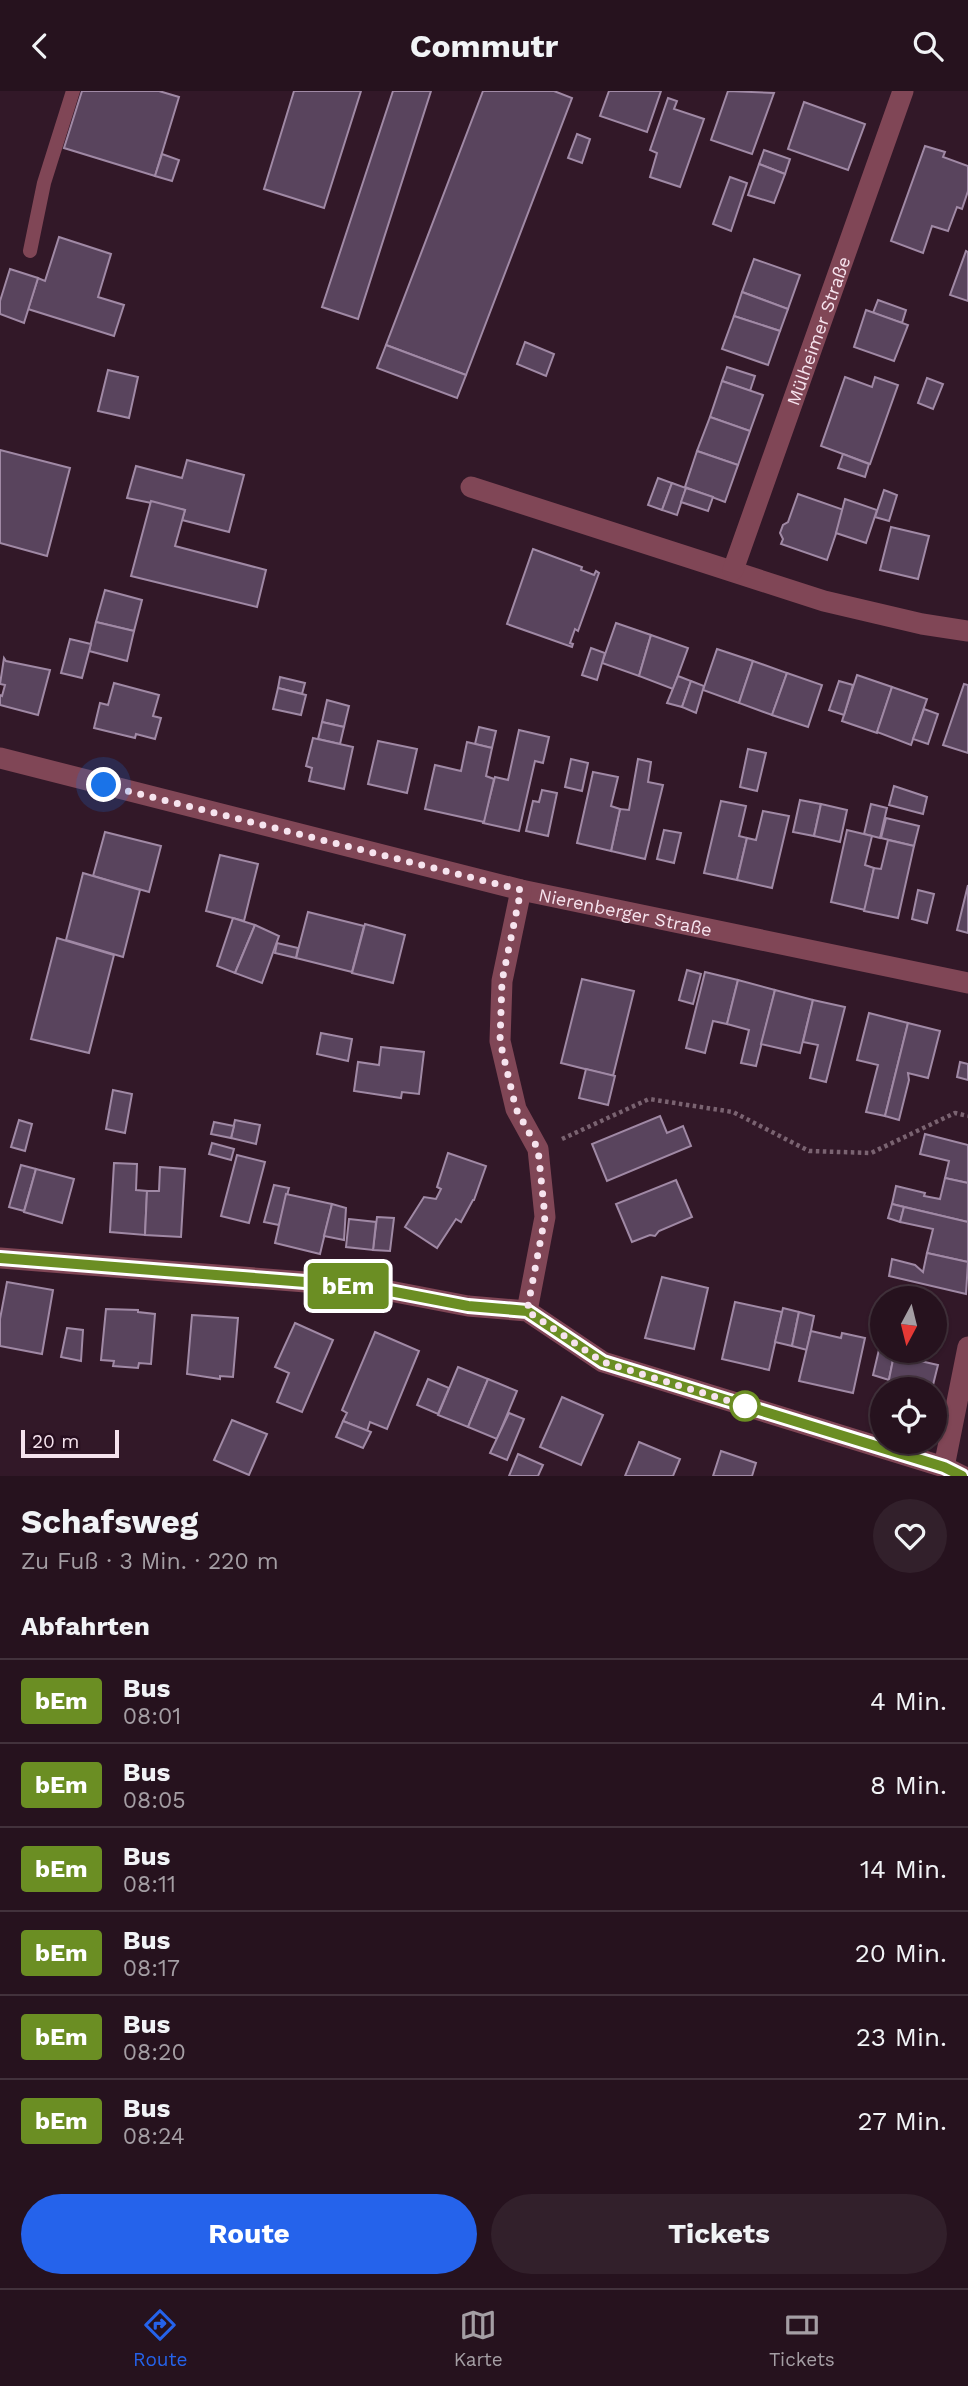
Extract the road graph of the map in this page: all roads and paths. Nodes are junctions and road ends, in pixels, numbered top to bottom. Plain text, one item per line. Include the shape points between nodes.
1 (74, 91) edge
2 (903, 91) edge
3 (30, 251) dead end
4 (471, 487) dead end
5 (733, 570) junction
6 (968, 631) edge
7 (0, 758) edge
8 (521, 890) junction
9 (968, 983) edge
10 (968, 1116) edge
11 (538, 1149) junction
12 (0, 1258) edge
13 (527, 1311) junction
14 (968, 1347) edge
15 (953, 1472) edge

1 - 3 lane via 44,183
2 - 5 street, Mülheimer Straße
4 - 5 street
5 - 6 street via 824,601
7 - 8 street, Nierenberger Straße
8 - 9 street, Nierenberger Straße
8 - 11 street via 502,981 500,1041 516,1109
10 - 11 path via 955,1113 871,1153 809,1151 733,1112 649,1100
11 - 13 street via 545,1217
12 - 13 street via 369,1287 468,1306
13 - 15 street via 603,1362
14 - 15 street

